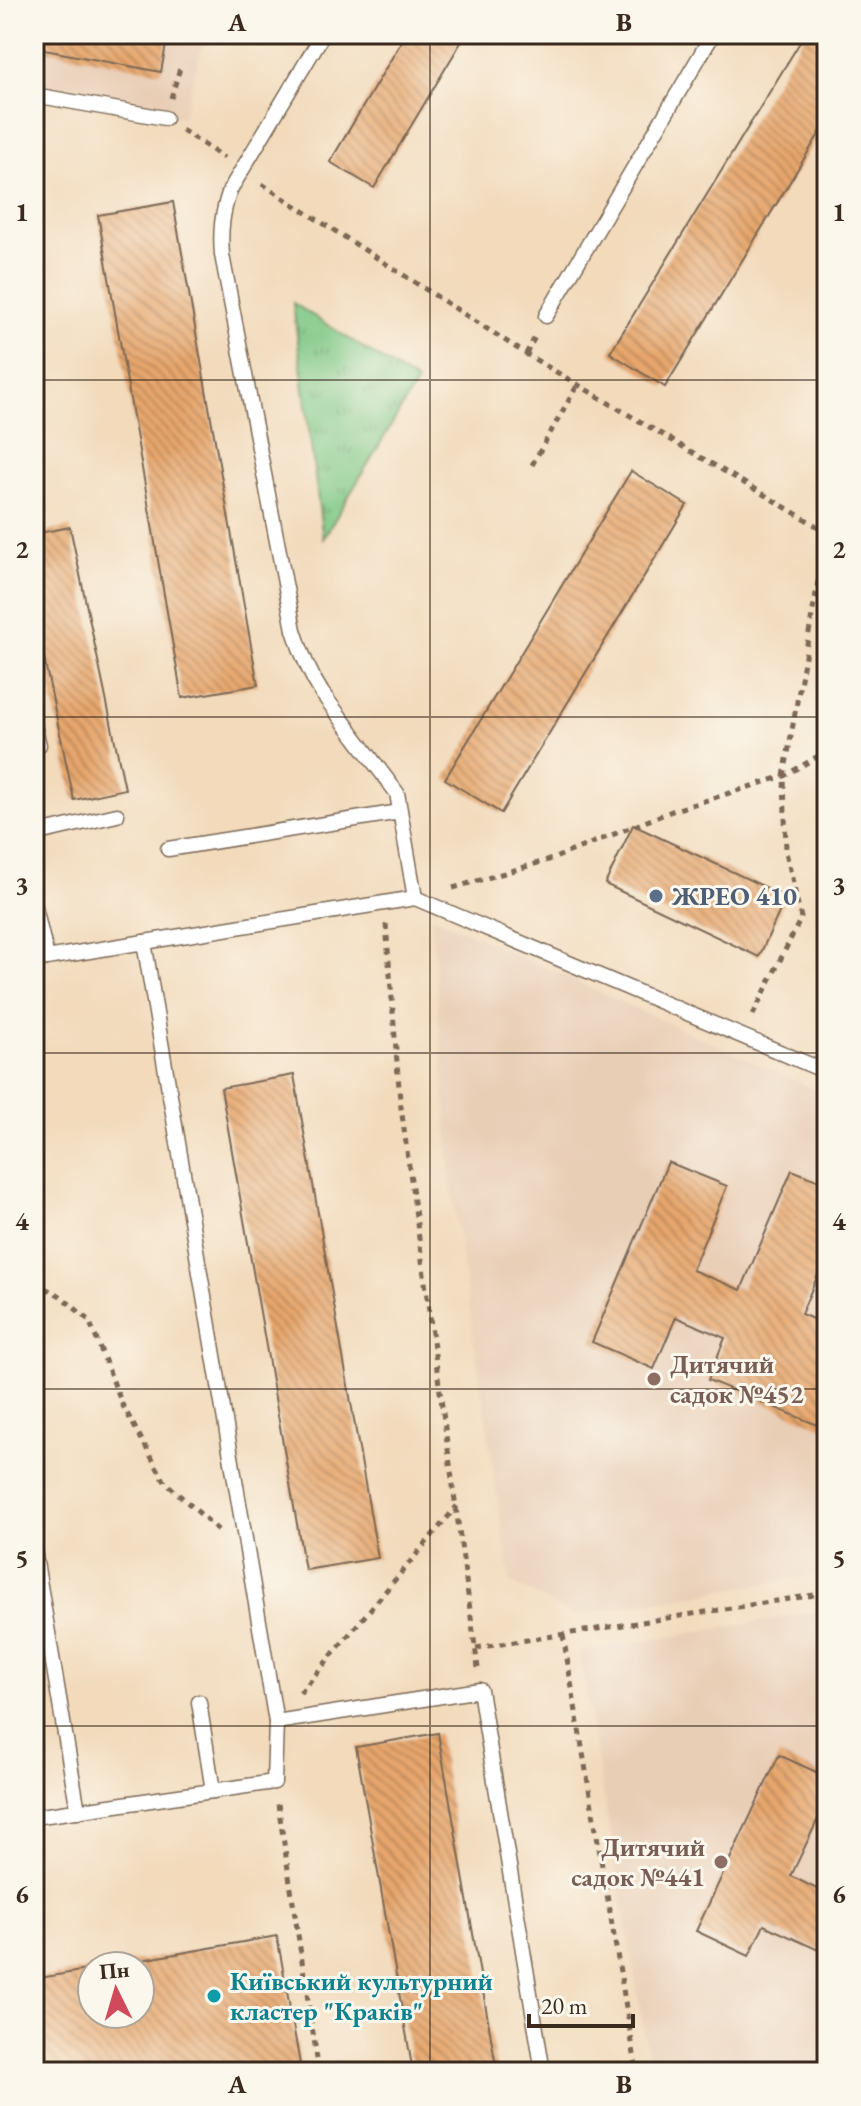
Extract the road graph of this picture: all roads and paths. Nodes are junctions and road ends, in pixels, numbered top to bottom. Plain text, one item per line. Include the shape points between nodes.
1 (323, 34) edge
2 (713, 34) edge
3 (180, 68) dead end
4 (34, 95) edge
5 (165, 118) junction
6 (241, 170) junction
7 (546, 316) dead end
8 (578, 384) junction
9 (532, 465) dead end
10 (827, 531) edge
11 (34, 725) edge
12 (39, 745) dead end
13 (827, 751) edge
14 (784, 776) junction
15 (400, 812) junction
16 (117, 815) dead end
17 (34, 834) edge
18 (168, 849) dead end
19 (415, 898) junction
20 (34, 903) edge
21 (384, 903) junction
22 (144, 942) junction
23 (40, 959) edge
24 (742, 1036) junction
25 (827, 1072) edge
26 (34, 1283) edge
27 (457, 1506) junction
28 (34, 1550) edge
29 (248, 1557) junction
30 (827, 1593) edge
31 (563, 1635) junction
32 (199, 1702) dead end
33 (276, 1722) junction
34 (274, 1782) junction
35 (213, 1791) junction
36 (78, 1811) junction
37 (34, 1817) edge
38 (319, 2072) edge
39 (543, 2072) edge
40 (637, 2072) edge

1 - 6 lane
2 - 7 lane
3 - 5 path
4 - 5 lane
5 - 6 path
6 - 8 path
6 - 15 lane via 224,208 222,255 294,630 311,676 397,793
8 - 9 path
8 - 10 path
10 - 14 path
11 - 12 lane
13 - 14 path
14 - 19 path via 672,811 552,859
14 - 24 path via 786,852 801,918
15 - 18 lane
15 - 19 lane
16 - 17 lane
19 - 21 lane
19 - 24 lane
20 - 23 lane
21 - 22 lane
21 - 27 path via 400,1100
22 - 23 lane
22 - 29 lane
24 - 25 lane
26 - 29 path via 89,1320 122,1404 165,1482
27 - 31 path via 476,1648
27 - 33 path
28 - 36 lane
29 - 33 lane
30 - 31 path
31 - 40 path
32 - 35 lane
33 - 34 lane
33 - 39 lane via 480,1690
34 - 35 lane
34 - 38 path
35 - 36 lane
36 - 37 lane

